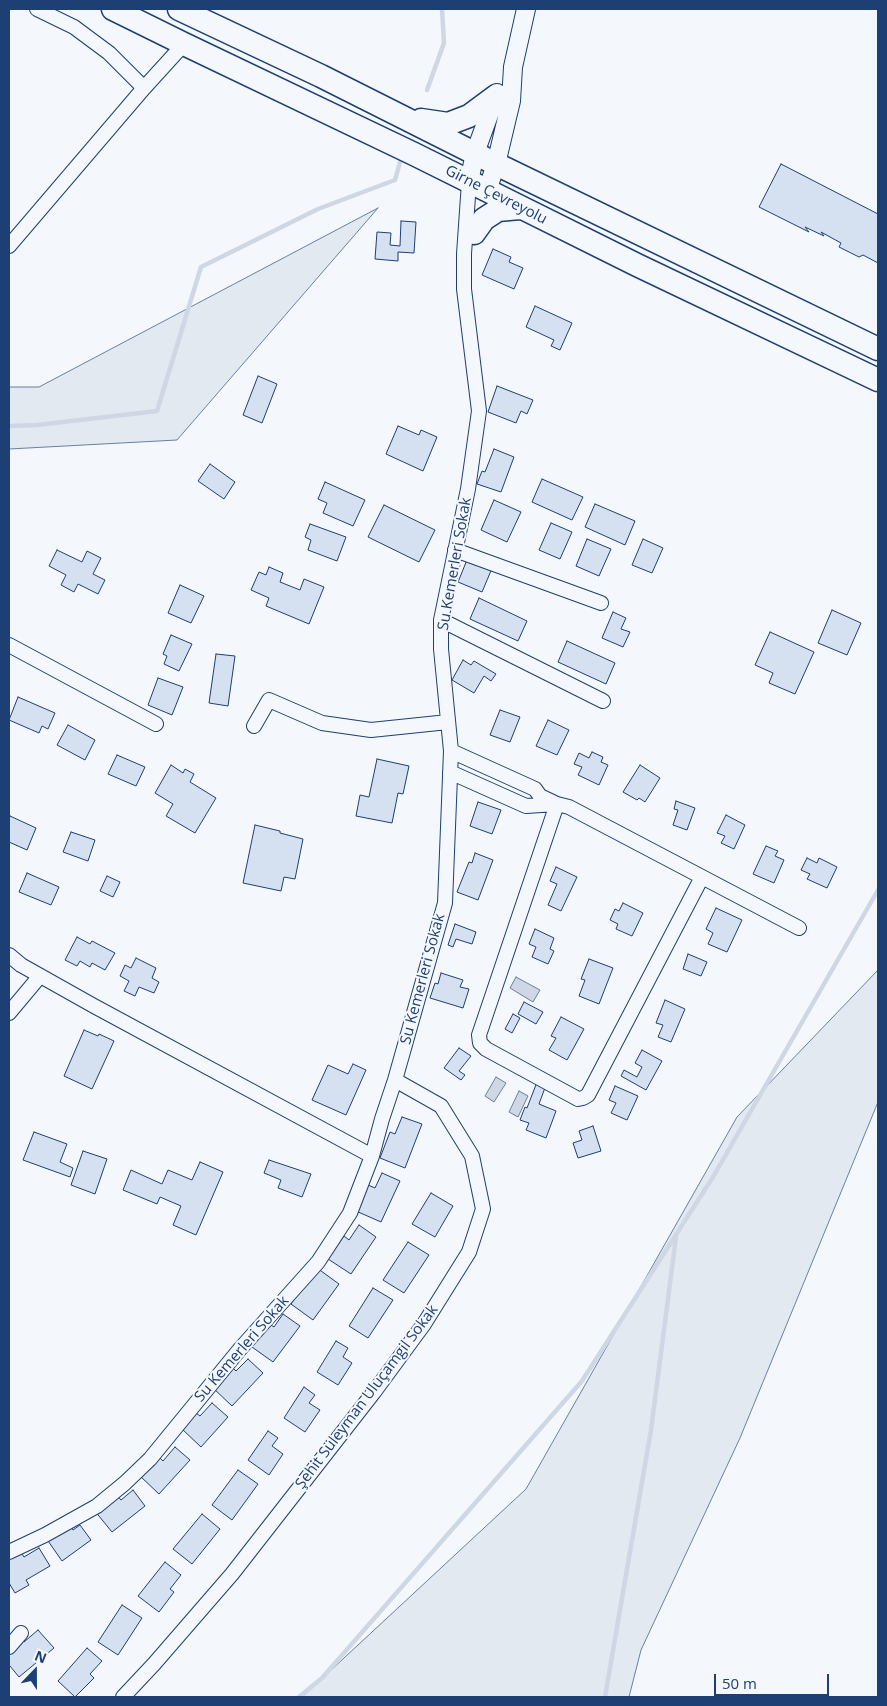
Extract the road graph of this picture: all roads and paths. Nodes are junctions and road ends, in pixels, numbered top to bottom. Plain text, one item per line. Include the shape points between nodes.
1 (37, 9) edge
2 (113, 9) edge
3 (179, 9) edge
4 (526, 9) edge
5 (184, 44) junction
6 (513, 67) junction
7 (144, 88) junction
8 (496, 96) junction
9 (405, 118) junction
10 (475, 153) junction
11 (496, 164) junction
12 (478, 186) junction
13 (520, 208) junction
14 (474, 233) junction
15 (9, 246) edge
16 (464, 254) junction
17 (878, 350) edge
18 (878, 380) edge
19 (455, 550) junction
20 (601, 603) dead end
21 (441, 620) junction
22 (9, 645) edge
23 (603, 701) dead end
24 (448, 722) junction
25 (156, 724) dead end
26 (254, 726) dead end
27 (450, 751) junction
28 (450, 772) junction
29 (557, 804) junction
30 (702, 877) junction
31 (799, 928) dead end
32 (9, 955) edge
33 (40, 976) junction
34 (9, 1013) edge
35 (396, 1080) junction
36 (372, 1156) junction
37 (9, 1552) edge
38 (21, 1633) dead end
39 (9, 1647) edge
40 (123, 1697) edge

1 - 7 street via 74,26 109,53
2 - 5 highway, Girne Çevreyolu
3 - 9 highway, Girne Çevreyolu
4 - 6 street
5 - 7 street
5 - 12 highway, Girne Çevreyolu
6 - 8 street
6 - 11 street via 511,101
7 - 15 street
8 - 9 highway via 470,116 448,124
8 - 10 street
9 - 10 highway, Girne Çevreyolu
10 - 11 highway, Girne Çevreyolu
10 - 12 street
11 - 12 street
11 - 17 highway, Girne Çevreyolu
12 - 13 highway, Girne Çevreyolu
12 - 14 street
12 - 16 street
13 - 14 highway via 498,210 484,219
13 - 18 highway, Girne Çevreyolu
14 - 16 street
16 - 19 street, Su Kemerleri Sokak via 464,289 479,411 468,490
19 - 20 street
19 - 21 street, Su Kemerleri Sokak
21 - 23 street
21 - 24 street, Su Kemerleri Sokak
22 - 25 street
24 - 26 street via 372,730 322,723 269,700
24 - 27 street, Su Kemerleri Sokak
27 - 28 street, Su Kemerleri Sokak
27 - 29 street via 535,789 540,796
28 - 29 street via 526,806
28 - 35 street, Su Kemerleri Sokak via 445,903
29 - 30 street via 569,807
29 - 30 street via 478,1035 486,1048 578,1098 588,1095
30 - 31 street
32 - 33 street
33 - 34 street
33 - 36 street
35 - 36 street, Su Kemerleri Sokak
35 - 40 street, Şehit Süleyman Uluçamgil Sokak via 442,1106 472,1156 482,1209 469,1252 424,1324 309,1476 232,1574
36 - 37 street, Su Kemerleri Sokak via 350,1214 318,1262 240,1348 150,1459 97,1506
38 - 39 street

